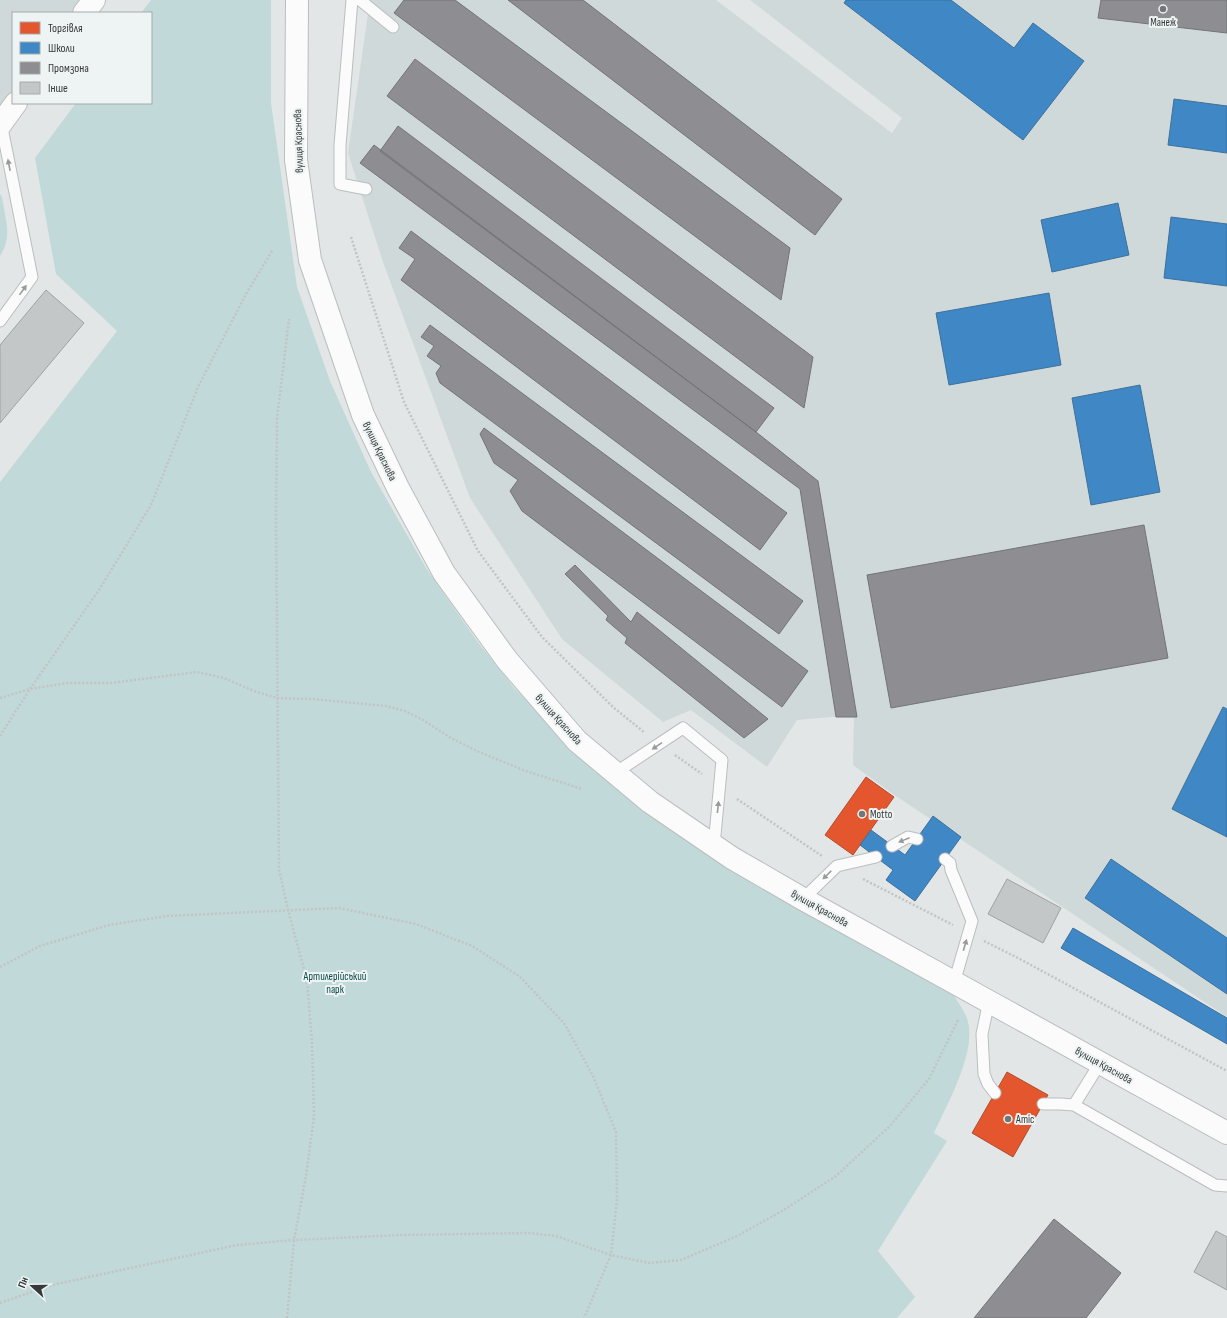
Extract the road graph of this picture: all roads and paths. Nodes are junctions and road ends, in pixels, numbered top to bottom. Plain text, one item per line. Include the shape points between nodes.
1 (94, 0) edge
2 (297, 0) edge
3 (352, 0) edge
4 (360, 0) edge
5 (85, 12) edge
6 (393, 27) dead end
7 (15, 104) edge
8 (0, 124) edge
9 (366, 189) dead end
10 (351, 237) dead end
11 (272, 251) dead end
12 (289, 319) dead end
13 (0, 321) edge
14 (30, 689) junction
15 (0, 698) edge
16 (277, 698) junction
17 (0, 736) edge
18 (660, 744) junction
19 (615, 773) junction
20 (720, 787) junction
21 (582, 789) dead end
22 (917, 839) dead end
23 (714, 846) junction
24 (892, 846) dead end
25 (876, 857) dead end
26 (945, 859) dead end
27 (837, 866) junction
28 (803, 899) junction
29 (288, 910) junction
30 (968, 933) junction
31 (0, 967) edge
32 (954, 982) junction
33 (988, 1001) junction
34 (958, 1020) dead end
35 (1100, 1064) junction
36 (1227, 1071) edge
37 (995, 1093) dead end
38 (1043, 1104) dead end
39 (1074, 1105) junction
40 (1227, 1133) edge
41 (1227, 1186) edge
42 (294, 1240) junction
43 (611, 1255) junction
44 (0, 1303) edge
45 (287, 1318) edge
46 (584, 1318) edge

1 - 5 main road
2 - 19 main road, вулиця Краснова via 296,160 310,260 363,415 398,488 444,573 507,660 577,741
3 - 9 lane via 340,145 340,184
4 - 6 lane
7 - 8 main road
13 -> 8 lane via 32,277
10 - 18 path via 404,402 478,551 542,637 613,708
11 - 14 path via 246,294 198,387 151,505 99,590
12 - 16 path via 276,419
14 - 15 path
14 - 16 path via 67,683 110,683 197,672 224,678
14 - 17 path
16 - 21 path via 386,706 405,711 479,752
16 - 29 path via 279,869
18 -> 19 lane
18 - 20 path
18 - 20 lane via 683,728 722,760
19 - 23 main road, вулиця Краснова via 650,802
23 -> 20 lane
20 - 27 path
22 -> 24 lane via 908,837
23 - 28 main road, вулиця Краснова
25 - 27 lane
26 - 30 lane via 950,863 972,921
27 -> 28 lane
27 - 30 path
28 - 32 main road, вулиця Краснова
29 - 31 path via 167,916 109,925 40,946
29 - 42 path via 307,980 314,1116
29 - 43 path via 339,908 416,924 472,946 519,976 564,1023 593,1076 616,1132 617,1200
32 -> 30 lane
30 - 36 path
32 - 33 main road, вулиця Краснова
33 - 35 main road, вулиця Краснова
33 - 37 lane via 982,1034 984,1074
34 - 43 path via 929,1079 890,1126 836,1176 737,1236 681,1260 649,1263
35 - 39 lane
35 - 40 main road, вулиця Краснова
38 - 39 lane
39 - 41 lane via 1215,1185
42 - 43 path via 530,1233 556,1236
42 - 44 path via 237,1245 52,1285
42 - 45 path
43 - 46 path

